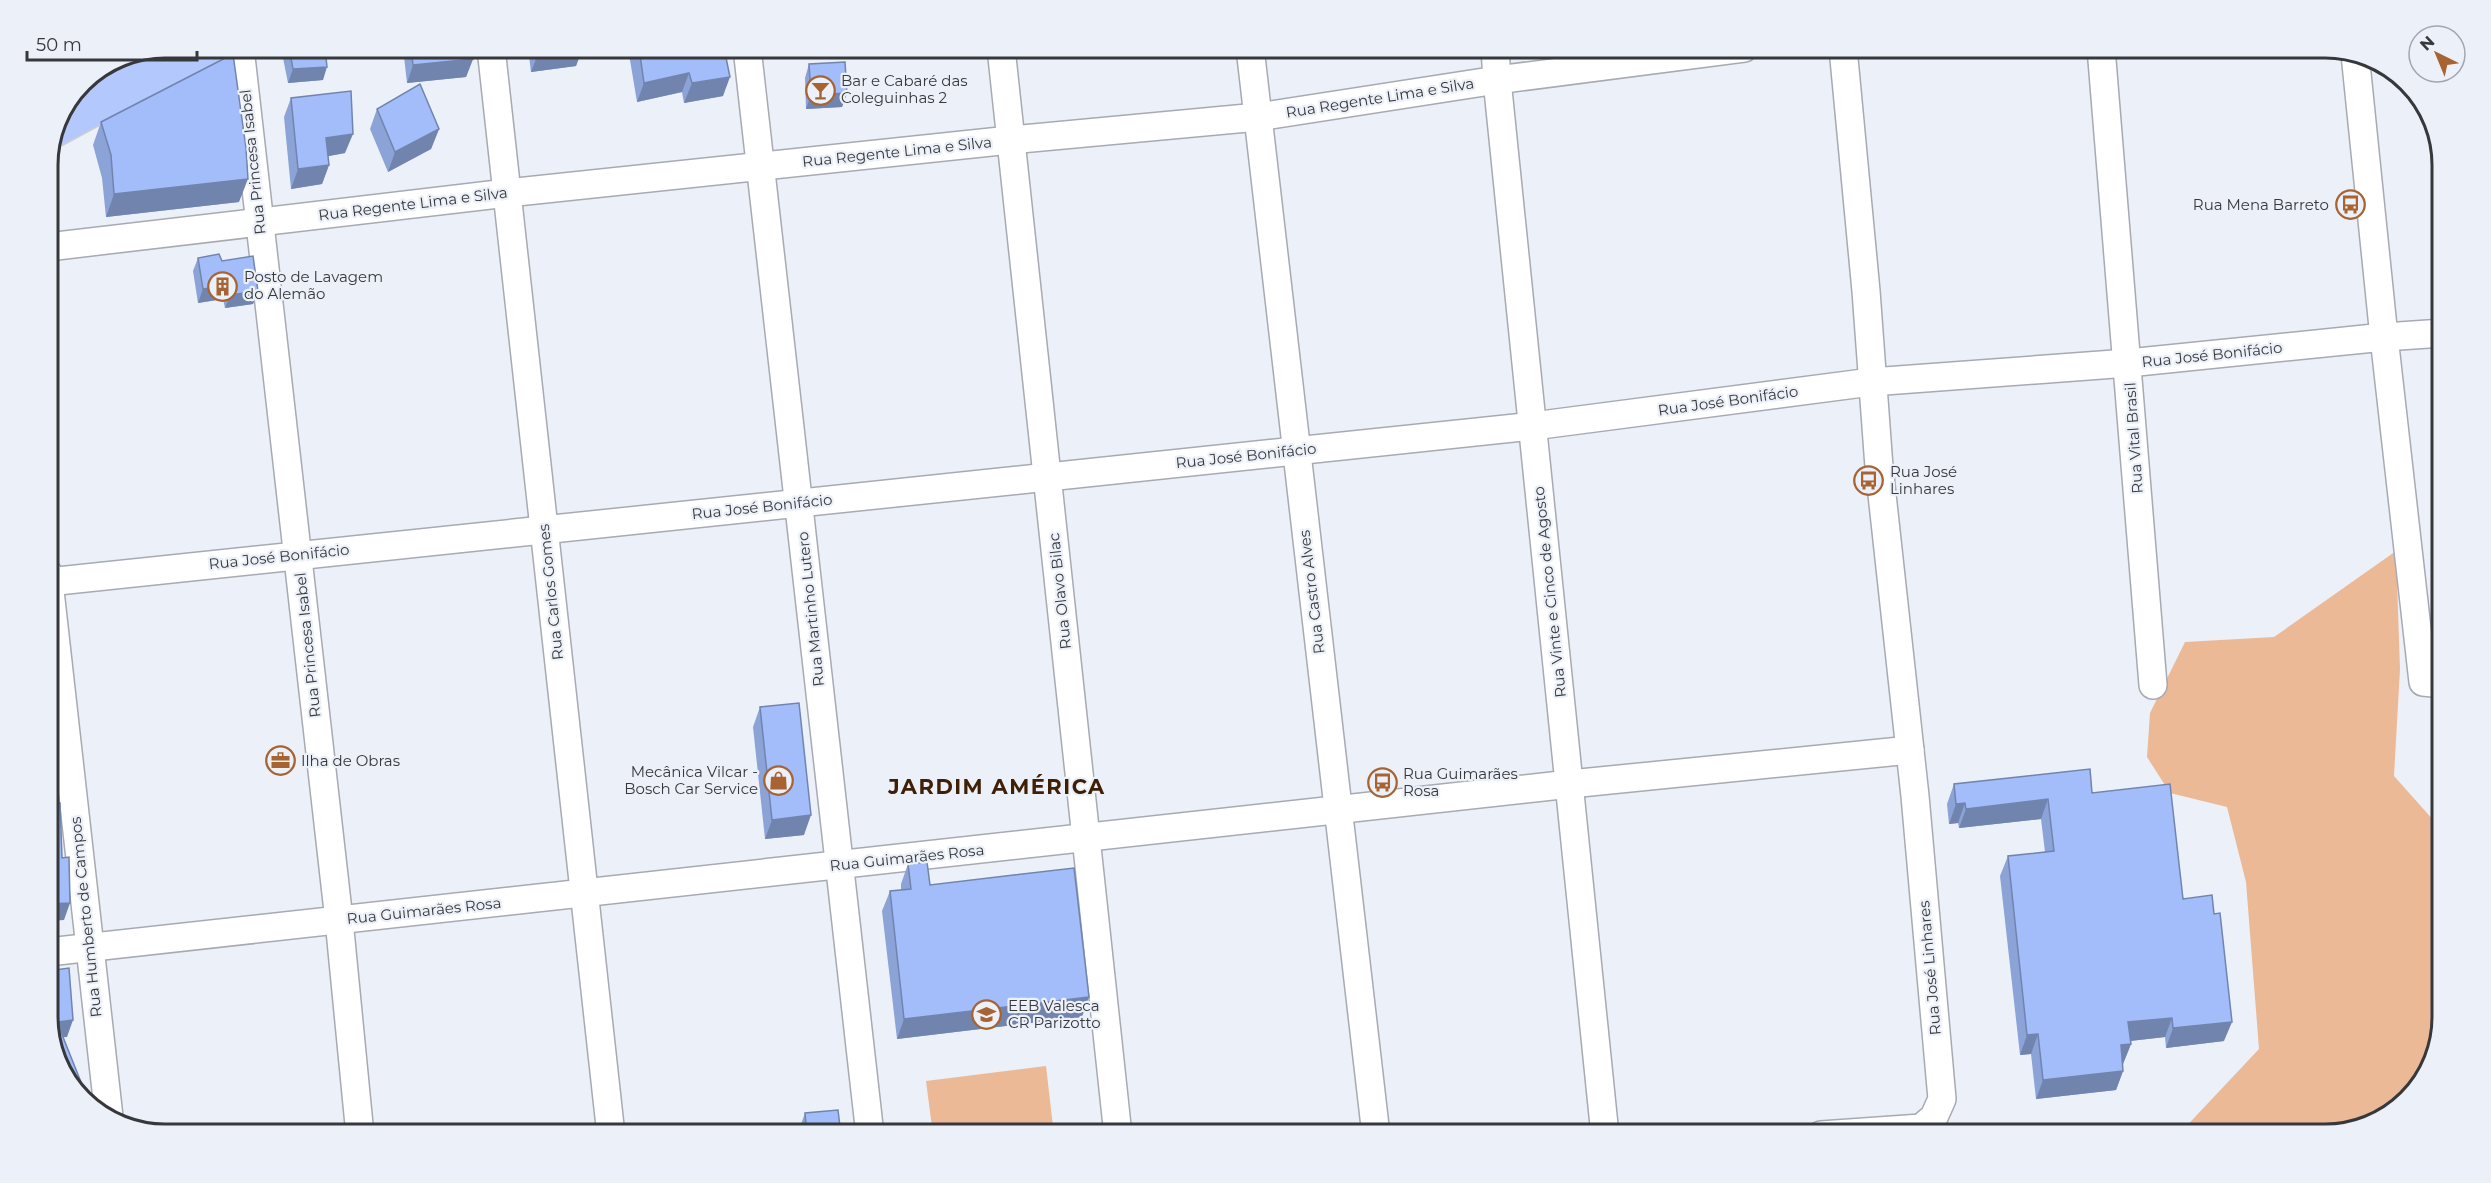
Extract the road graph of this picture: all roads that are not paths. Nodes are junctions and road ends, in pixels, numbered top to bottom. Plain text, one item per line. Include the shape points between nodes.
1 (188, 58) edge
2 (241, 58) edge
3 (492, 58) edge
4 (748, 58) edge
5 (1001, 58) edge
6 (1251, 58) edge
7 (1496, 58) edge
8 (1667, 58) edge
9 (1844, 58) edge
10 (2102, 58) edge
11 (2356, 63) edge
12 (1497, 80) junction
13 (1258, 117) junction
14 (67, 123) edge
15 (1010, 140) junction
16 (760, 166) junction
17 (507, 193) junction
18 (259, 223) junction
19 (59, 247) edge
20 (2432, 334) edge
21 (2384, 337) junction
22 (2128, 363) junction
23 (1871, 382) junction
24 (1533, 426) junction
25 (1296, 451) junction
26 (1048, 477) junction
27 (799, 503) junction
28 (544, 530) junction
29 (298, 555) junction
30 (59, 578) edge
31 (59, 669) edge
32 (2432, 675) edge
33 (2153, 685) dead end
34 (1910, 750) junction
35 (1570, 784) junction
36 (1338, 810) junction
37 (1087, 838) junction
38 (840, 865) junction
39 (584, 894) junction
40 (339, 920) junction
41 (90, 948) junction
42 (59, 951) edge
43 (108, 1107) edge
44 (359, 1124) edge
45 (609, 1124) edge
46 (869, 1124) edge
47 (1117, 1124) edge
48 (1375, 1124) edge
49 (1604, 1124) edge
50 (1926, 1124) edge

1 - 14 main road
2 - 18 street, Rua Princesa Isabel
3 - 17 street, Rua Carlos Gomes
4 - 16 street, Rua Martinho Lutero
5 - 15 street, Rua Olavo Bilac
6 - 13 street, Rua Castro Alves
7 - 12 street, Rua Vinte e Cinco de Agosto
8 - 12 street, Rua Regente Lima e Silva
9 - 23 street, Rua José Linhares
10 - 22 street, Rua Vital Brasil
11 - 21 street
12 - 13 street, Rua Regente Lima e Silva
12 - 24 street, Rua Vinte e Cinco de Agosto
13 - 15 street, Rua Regente Lima e Silva
13 - 25 street, Rua Castro Alves
15 - 16 street, Rua Regente Lima e Silva
15 - 26 street, Rua Olavo Bilac
16 - 17 street, Rua Regente Lima e Silva
16 - 27 street, Rua Martinho Lutero
17 - 18 street, Rua Regente Lima e Silva
17 - 28 street, Rua Carlos Gomes
18 - 19 street, Rua Regente Lima e Silva
18 - 29 street, Rua Princesa Isabel
20 - 21 street, Rua José Bonifácio
21 - 22 street, Rua José Bonifácio
21 - 32 street
22 - 23 street, Rua José Bonifácio
22 - 33 street, Rua Vital Brasil
23 - 24 street, Rua José Bonifácio
23 - 34 street, Rua José Linhares
24 - 25 street, Rua José Bonifácio
24 - 35 street, Rua Vinte e Cinco de Agosto
25 - 26 street, Rua José Bonifácio
25 - 36 street, Rua Castro Alves
26 - 27 street, Rua José Bonifácio
26 - 37 street, Rua Olavo Bilac
27 - 28 street, Rua José Bonifácio
27 - 38 street, Rua Martinho Lutero
28 - 29 street, Rua José Bonifácio
28 - 39 street, Rua Carlos Gomes
29 - 30 street, Rua José Bonifácio
29 - 40 street, Rua Princesa Isabel
31 - 41 street, Rua Humberto de Campos
34 - 35 street, Rua Guimarães Rosa
34 - 50 street, Rua José Linhares via 1942,1099 1934,1117
35 - 36 street, Rua Guimarães Rosa
35 - 49 street, Rua Vinte e Cinco de Agosto
36 - 37 street, Rua Guimarães Rosa
36 - 48 street, Rua Castro Alves
37 - 38 street, Rua Guimarães Rosa
37 - 47 street, Rua Olavo Bilac
38 - 39 street, Rua Guimarães Rosa
38 - 46 street, Rua Martinho Lutero
39 - 40 street, Rua Guimarães Rosa
39 - 45 street, Rua Carlos Gomes
40 - 41 street, Rua Guimarães Rosa
40 - 44 street, Rua Princesa Isabel
41 - 42 street, Rua Guimarães Rosa
41 - 43 street, Rua Humberto de Campos

